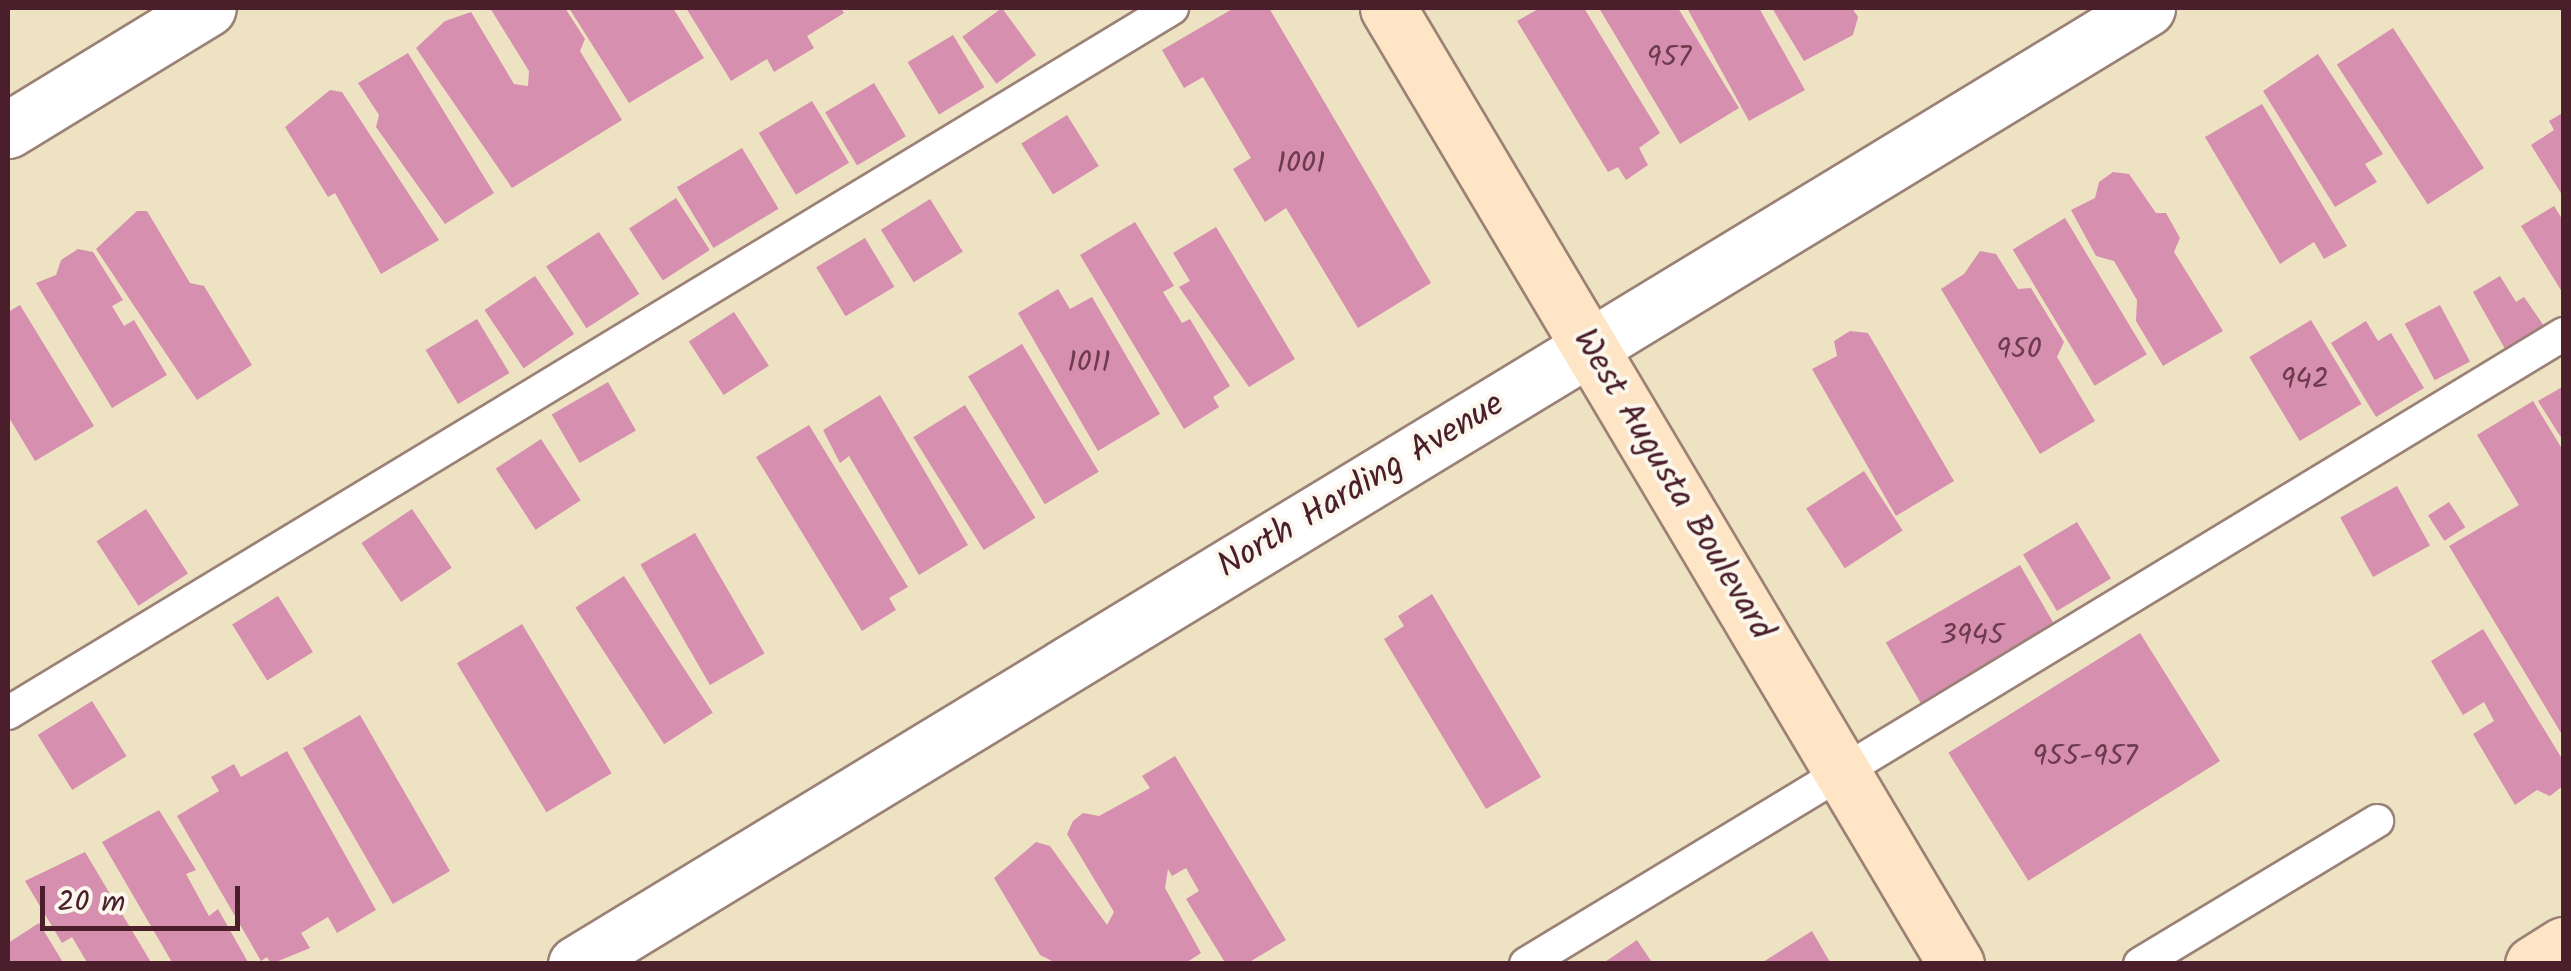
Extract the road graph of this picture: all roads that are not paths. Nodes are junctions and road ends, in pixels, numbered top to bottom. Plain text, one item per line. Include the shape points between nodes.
1 (208, 8) edge
2 (1172, 8) edge
3 (1388, 8) edge
4 (2147, 8) edge
5 (8, 130) edge
6 (2564, 334) edge
7 (1590, 346) junction
8 (8, 714) edge
9 (1841, 770) junction
10 (2378, 821) dead end
11 (2564, 945) edge
12 (576, 964) edge
13 (1526, 964) edge
14 (1956, 964) edge
15 (2140, 964) edge
16 (2532, 964) edge

1 - 5 street
2 - 8 lane
3 - 7 street, West Augusta Boulevard
4 - 7 street, North Harding Avenue
6 - 9 lane
7 - 9 street, West Augusta Boulevard
7 - 12 street, North Harding Avenue
9 - 13 lane
9 - 14 street, West Augusta Boulevard
10 - 15 lane
11 - 16 street

